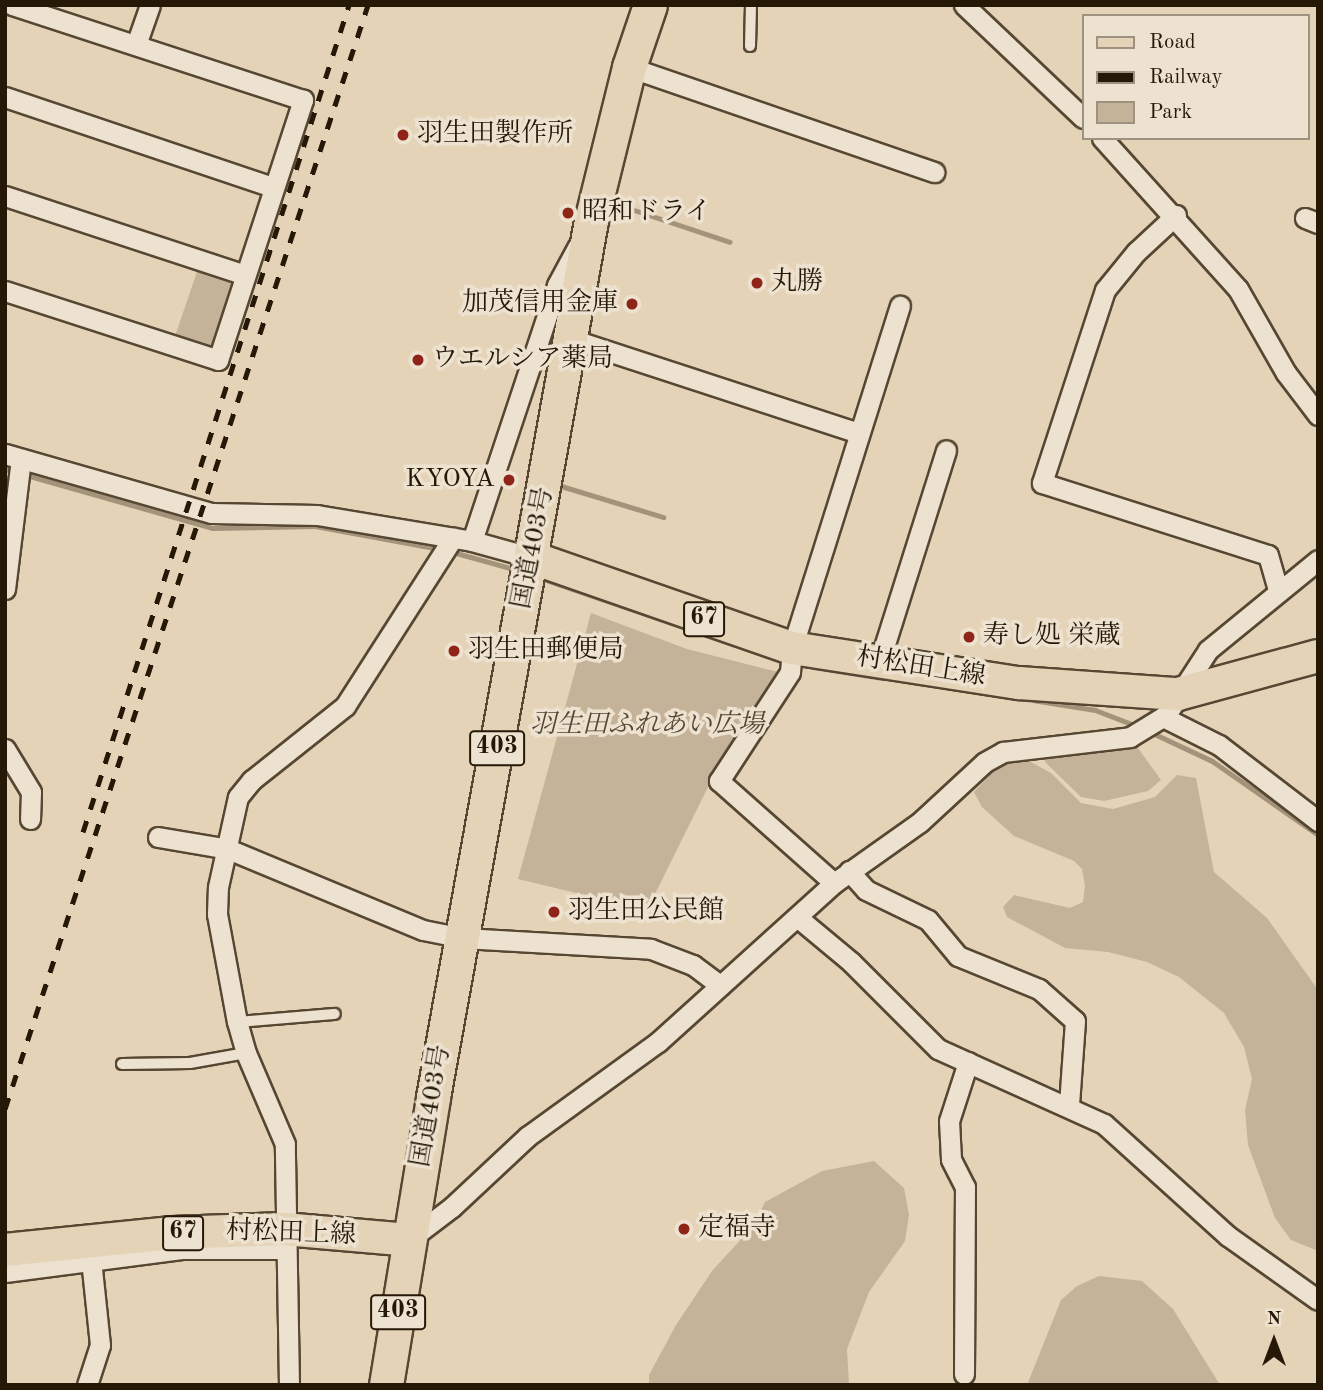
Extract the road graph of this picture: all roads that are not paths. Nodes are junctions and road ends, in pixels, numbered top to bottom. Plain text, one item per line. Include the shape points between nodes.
1 (12, 5) edge
2 (150, 5) edge
3 (650, 5) edge
4 (751, 5) edge
5 (964, 5) edge
6 (136, 45) junction
7 (750, 46) dead end
8 (629, 67) junction
9 (5, 97) edge
10 (1082, 117) edge
11 (1104, 140) edge
12 (934, 172) dead end
13 (274, 187) junction
14 (5, 196) edge
15 (1176, 215) junction
16 (591, 221) junction
17 (245, 275) junction
18 (5, 290) edge
19 (900, 306) dead end
20 (571, 339) junction
21 (1318, 415) edge
22 (858, 433) junction
23 (946, 450) dead end
24 (13, 456) edge
25 (463, 539) junction
26 (533, 558) junction
27 (1318, 560) edge
28 (5, 589) edge
29 (1278, 589) junction
30 (1318, 656) edge
31 (791, 660) junction
32 (879, 663) junction
33 (1171, 706) junction
34 (5, 749) edge
35 (30, 819) dead end
36 (1318, 821) edge
37 (158, 838) dead end
38 (229, 849) junction
39 (842, 877) junction
40 (797, 917) junction
41 (463, 938) junction
42 (720, 985) junction
43 (335, 1014) dead end
44 (237, 1022) junction
45 (246, 1053) junction
46 (968, 1062) junction
47 (122, 1064) dead end
48 (1069, 1105) junction
49 (284, 1239) junction
50 (409, 1240) junction
51 (5, 1250) edge
52 (87, 1250) junction
53 (5, 1272) edge
54 (1318, 1300) edge
55 (964, 1374) dead end
56 (87, 1385) edge
57 (289, 1385) edge
58 (386, 1385) edge

1 - 6 street
2 - 6 street
3 - 8 highway, 国道403号 / 403
4 - 7 lane
5 - 10 street
6 - 13 street via 303,100
8 - 12 street
8 - 16 highway, 国道403号 / 403
9 - 13 street
11 - 15 street
13 - 17 street
14 - 17 street
15 - 21 street via 1238,289 1286,373
15 - 29 street via 1136,252 1105,290 1042,483 1269,555
16 - 20 highway, 国道403号 / 403
16 - 25 street via 557,285
17 - 18 street via 218,360
19 - 22 street
20 - 22 street
20 - 26 highway, 国道403号 / 403
22 - 31 street
23 - 32 street
24 - 25 street via 211,513 317,515
24 - 28 street
25 - 26 street
25 - 38 street via 434,566 345,706 252,780 238,797
26 - 31 main road, 村松田上線 / 67
26 - 41 highway, 国道403号 / 403
27 - 29 street
29 - 33 street via 1208,650
30 - 33 main road, 村松田上線 / 67
31 - 32 main road, 村松田上線 / 67
31 - 39 street via 719,781
32 - 33 main road, 村松田上線 / 67
33 - 36 street
33 - 39 street via 1135,734 1096,744 1003,752 985,762 920,822
34 - 35 street via 31,792
37 - 38 street
38 - 41 street via 423,930
38 - 44 street via 218,887 217,914
39 - 40 street
39 - 48 street via 928,920 958,956 1039,989 1074,1021
40 - 42 street
40 - 46 street via 851,962 916,1031 938,1049
41 - 42 street via 651,948 693,965
41 - 50 highway, 国道403号 / 403
42 - 50 street via 658,1042 527,1136 452,1208
43 - 44 lane
44 - 45 street
45 - 47 lane via 190,1063
45 - 49 street via 285,1144
46 - 48 street
46 - 55 street via 949,1121 951,1159 965,1187
48 - 54 street via 1104,1124 1228,1236
49 - 50 main road, 村松田上線 / 67
49 - 52 main road, 村松田上線 / 67
49 - 57 street
50 - 58 highway, 国道403号 / 403
51 - 52 main road, 村松田上線 / 67
52 - 53 street
52 - 56 street via 100,1345

